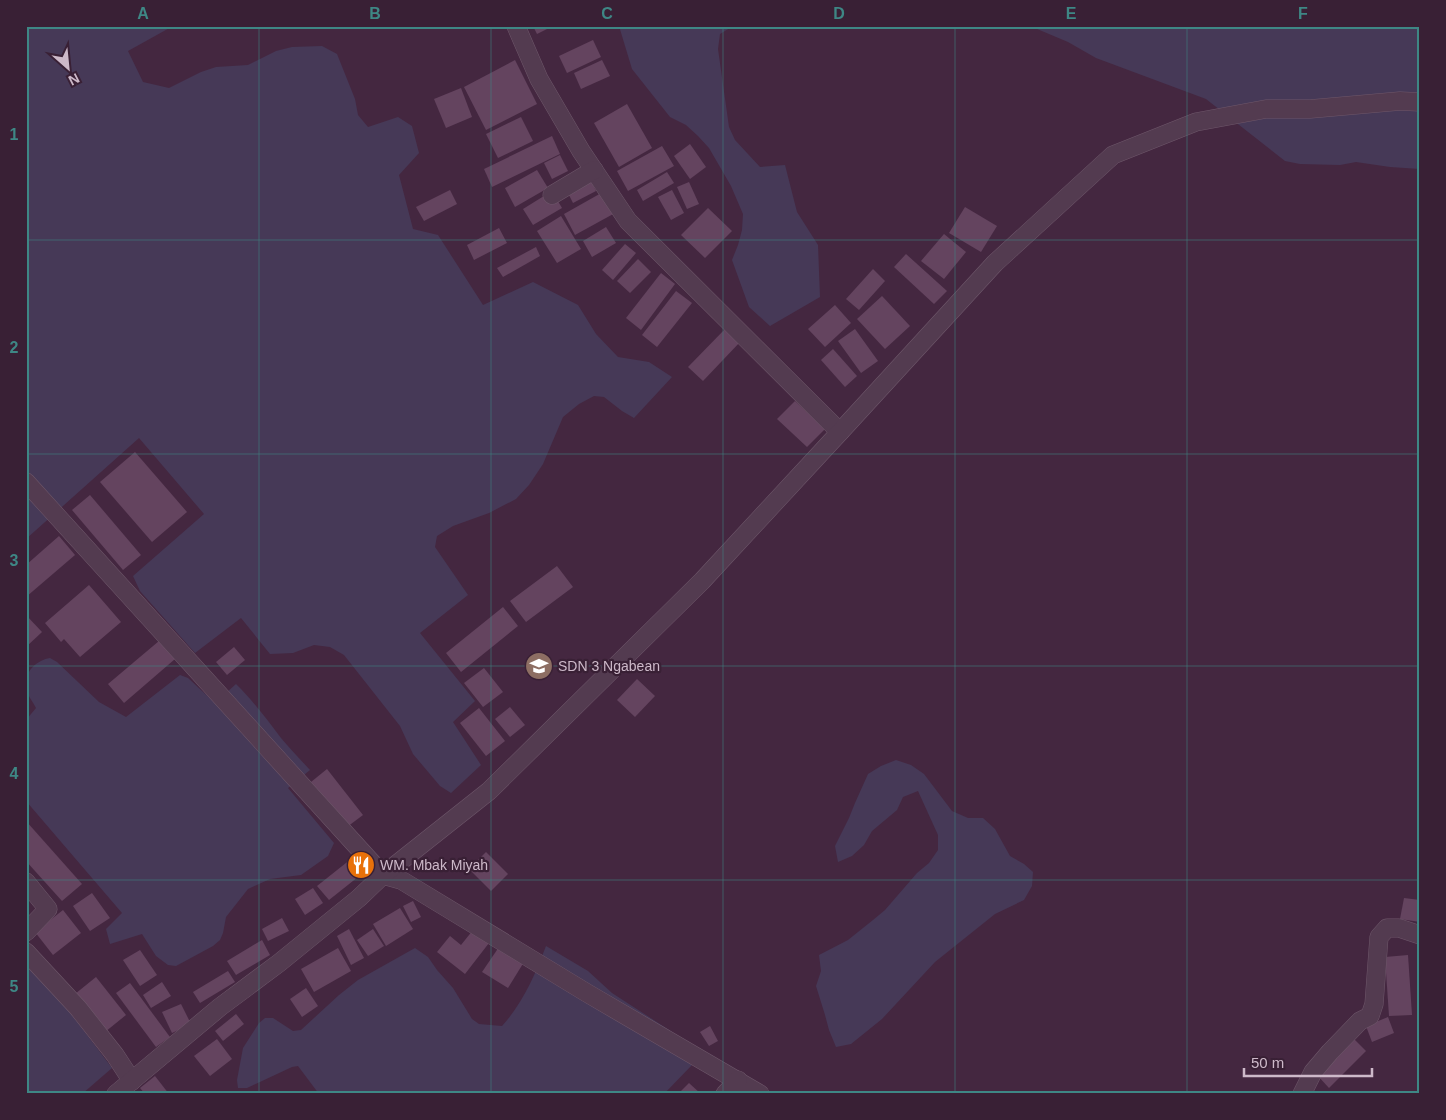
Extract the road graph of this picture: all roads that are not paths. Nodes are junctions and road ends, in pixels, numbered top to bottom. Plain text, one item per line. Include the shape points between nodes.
1 (516, 26) edge
2 (1420, 102) edge
3 (594, 170) junction
4 (552, 195) dead end
5 (840, 432) junction
6 (26, 482) edge
7 (383, 876) junction
8 (26, 882) edge
9 (26, 932) edge
10 (1420, 935) edge
11 (26, 952) edge
12 (738, 1080) junction
13 (132, 1081) junction
14 (116, 1094) edge
15 (725, 1094) edge
16 (760, 1094) edge
17 (1302, 1094) edge

1 - 3 street via 539,79
2 - 5 street via 1266,109 1196,122 1113,155 995,263
3 - 4 street
3 - 5 street via 628,221
5 - 7 street via 702,581 488,791
6 - 7 street
7 - 12 street via 402,880
7 - 13 street
8 - 9 street via 48,909
10 - 17 street via 1399,928 1386,928 1379,937 1374,1004 1370,1016 1360,1021 1330,1052 1313,1072
11 - 13 street via 78,1008
12 - 15 street
12 - 16 street
13 - 14 street

